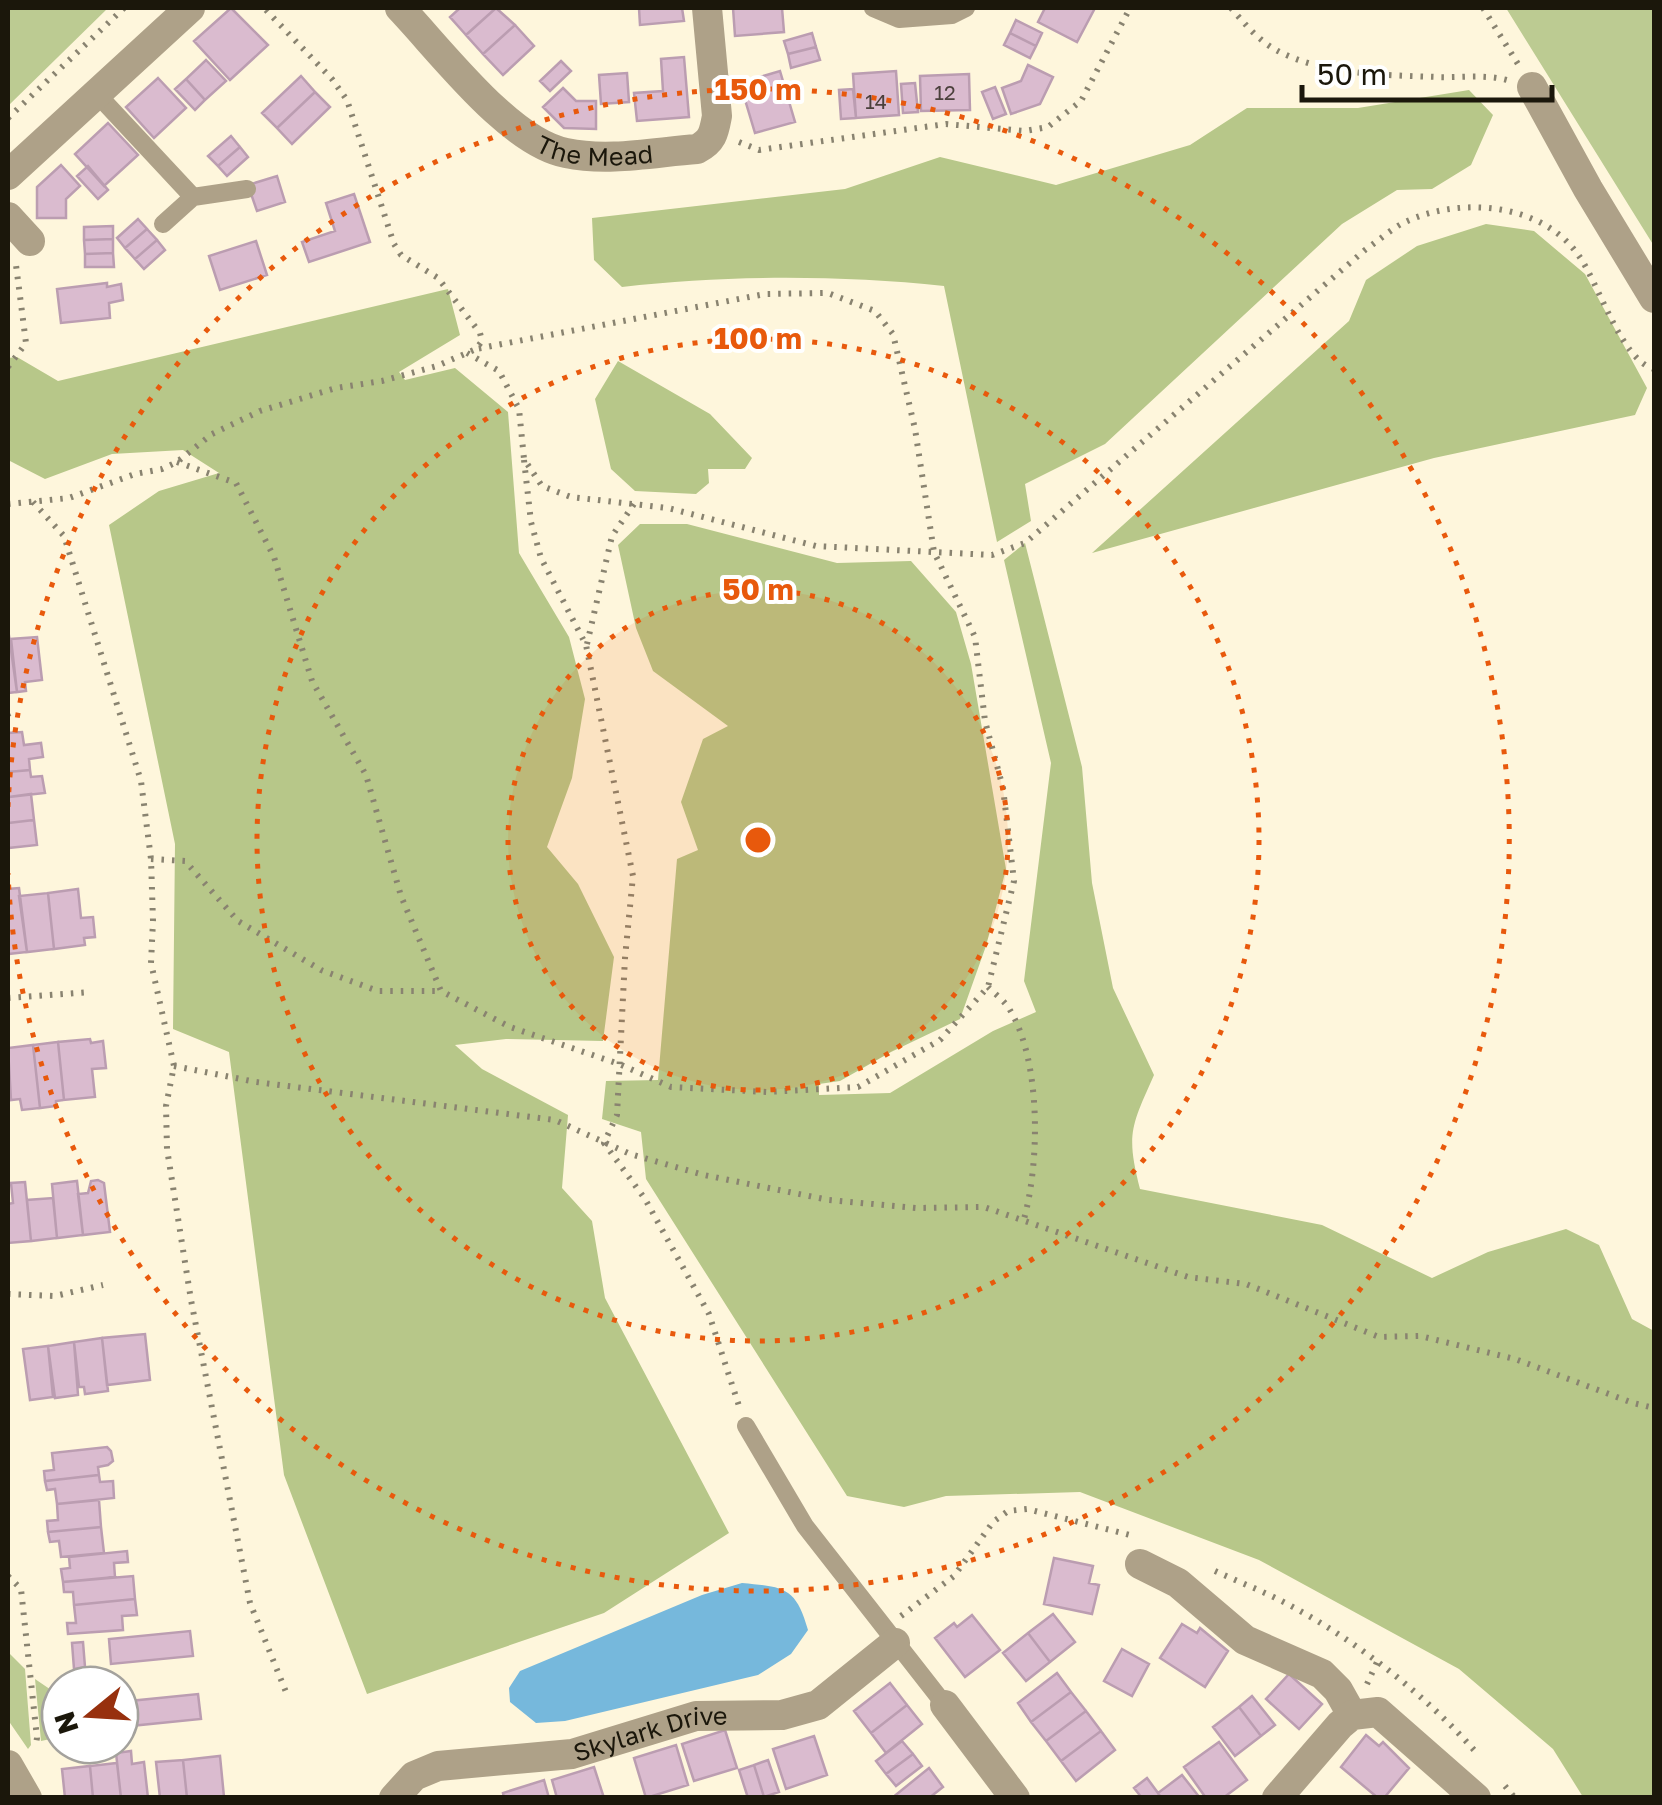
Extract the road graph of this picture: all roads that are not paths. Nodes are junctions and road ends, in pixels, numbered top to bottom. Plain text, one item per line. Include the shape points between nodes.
1 (190, 8) edge
2 (400, 8) edge
3 (706, 8) edge
4 (873, 8) edge
5 (966, 8) edge
6 (1532, 86) road end
7 (96, 93) junction
8 (8, 176) edge
9 (247, 189) dead end
10 (194, 196) junction
11 (8, 217) edge
12 (163, 224) dead end
13 (30, 241) road end
14 (1654, 298) edge
15 (746, 1426) road end
16 (1140, 1564) dead end
17 (895, 1643) junction
18 (945, 1704) joint
19 (1352, 1716) junction
20 (394, 1798) edge
21 (1015, 1798) edge
22 (1277, 1798) edge
23 (1476, 1798) edge

1 - 7 street
2 - 3 street, The Mead via 534,142 605,157 708,143 717,116
4 - 5 lane via 898,20
6 - 14 street
7 - 8 street
7 - 10 lane
9 - 10 lane
10 - 12 lane
11 - 13 street
15 - 17 lane via 805,1526
16 - 19 street via 1178,1583 1245,1640 1322,1674
17 - 18 lane
17 - 20 street, Skylark Drive via 818,1705 782,1715 696,1716 572,1754 438,1766 414,1776
18 - 21 street
19 - 22 street
19 - 23 street via 1378,1712

